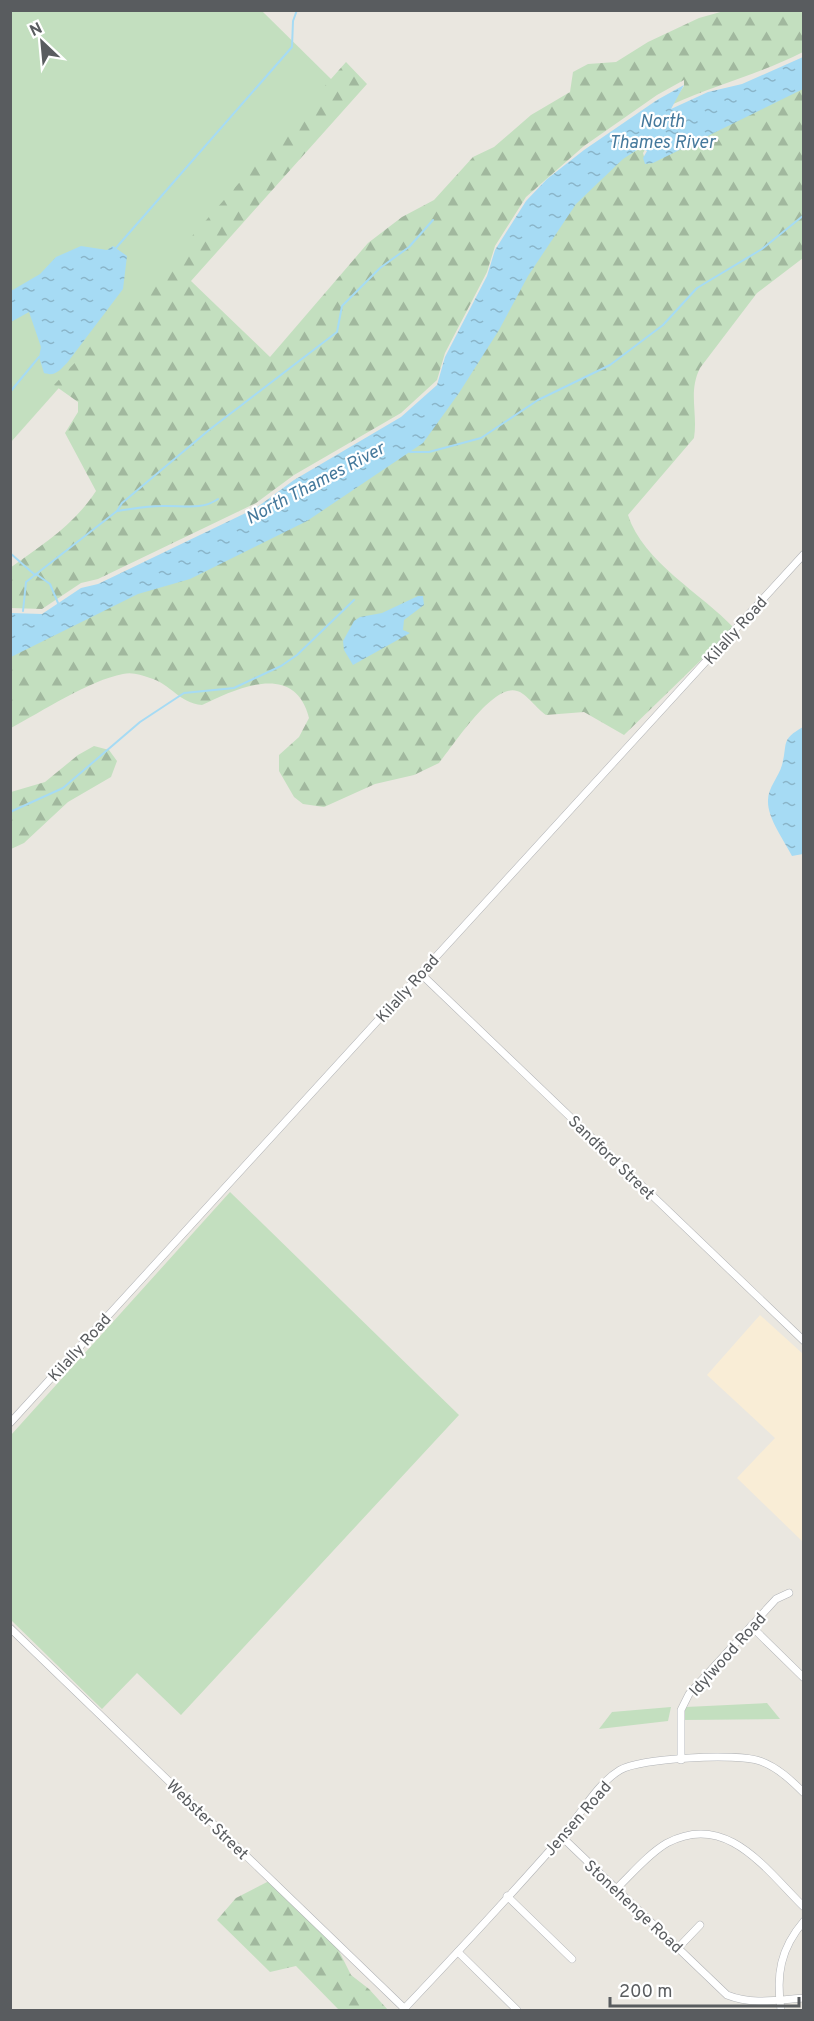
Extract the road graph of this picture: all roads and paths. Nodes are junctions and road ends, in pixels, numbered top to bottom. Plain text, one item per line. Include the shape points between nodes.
1 (804, 554) edge
2 (420, 974) junction
3 (804, 1341) edge
4 (10, 1423) edge
5 (789, 1593) dead end
6 (752, 1626) junction
7 (10, 1628) edge
8 (804, 1678) edge
9 (681, 1760) junction
10 (804, 1793) edge
11 (562, 1837) junction
12 (616, 1889) junction
13 (507, 1896) junction
14 (804, 1907) edge
15 (804, 1921) edge
16 (700, 1925) dead end
17 (679, 1947) junction
18 (458, 1952) junction
19 (572, 1959) dead end
20 (804, 1998) edge
21 (780, 2000) junction
22 (405, 2010) edge
23 (517, 2010) edge
24 (781, 2010) edge

1 - 2 street, Kilally Road
2 - 3 street, Sandford Street
2 - 4 street, Kilally Road
5 - 6 street, Idylwood Road via 776,1599
6 - 8 street
6 - 9 street, Idylwood Road via 689,1694 681,1710
7 - 22 street, Webster Street
9 - 10 street, Jensen Road via 759,1760 774,1767
9 - 11 street, Jensen Road via 641,1763 620,1770 603,1785
11 - 12 street, Stonehenge Road
11 - 13 street, Jensen Road
12 - 14 street via 666,1844 681,1838 717,1835 745,1848
12 - 17 street, Stonehenge Road
13 - 18 street, Jensen Road
13 - 19 street
15 - 21 street via 783,1953 778,1980
16 - 17 street
17 - 21 street, Stonehenge Road via 727,1995 742,2001
18 - 22 street, Jensen Road
18 - 23 street
20 - 21 street, Stonehenge Road
21 - 24 street

